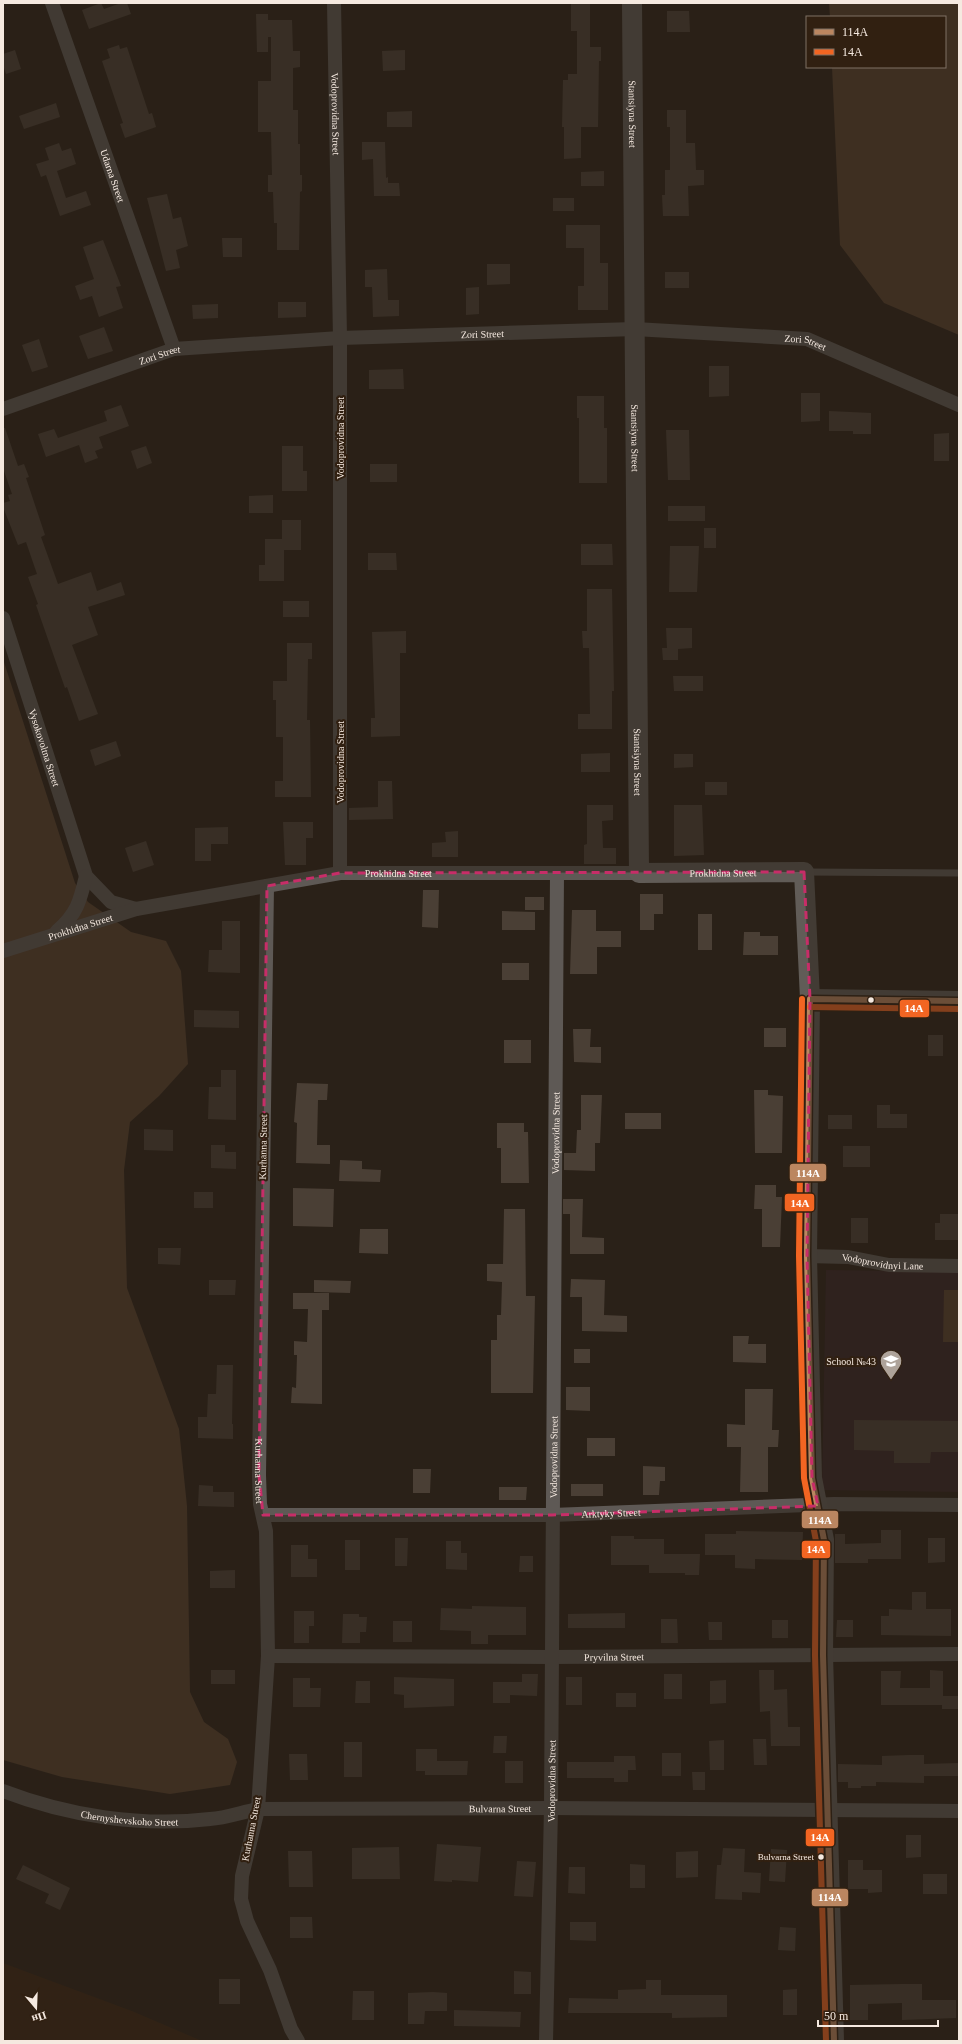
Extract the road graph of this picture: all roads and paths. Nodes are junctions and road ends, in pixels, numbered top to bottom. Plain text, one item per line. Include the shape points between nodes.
1 (52, 3) edge
2 (334, 3) edge
3 (632, 3) edge
4 (635, 329) junction
5 (340, 338) junction
6 (174, 349) junction
7 (959, 405) edge
8 (3, 409) edge
9 (3, 618) edge
10 (804, 872) junction
11 (340, 873) junction
12 (557, 873) junction
13 (639, 873) junction
14 (959, 873) edge
15 (86, 876) junction
16 (267, 886) junction
17 (136, 909) junction
18 (52, 935) junction
19 (3, 951) edge
20 (810, 999) junction
21 (959, 1001) edge
22 (807, 1256) junction
23 (959, 1266) edge
24 (959, 1505) edge
25 (818, 1506) junction
26 (262, 1515) junction
27 (552, 1515) junction
28 (959, 1654) edge
29 (823, 1655) junction
30 (268, 1656) junction
31 (551, 1657) junction
32 (3, 1792) edge
33 (551, 1808) junction
34 (258, 1809) junction
35 (828, 1811) junction
36 (959, 1811) edge
37 (298, 2041) edge
38 (546, 2041) edge
39 (834, 2041) edge

1 - 6 street, Udarna Street
2 - 5 street, Vodoprovidna Street
3 - 4 street, Stantsiyna Street
4 - 5 street, Zori Street
4 - 7 street, Zori Street via 807,338
4 - 13 street, Stantsiyna Street
5 - 6 street, Zori Street
5 - 11 street, Vodoprovidna Street
6 - 8 street, Zori Street
9 - 15 street, Vysokovoltna Street
10 - 13 street, Prokhidna Street
10 - 14 lane
10 - 20 street
11 - 12 street, Prokhidna Street
11 - 16 street, Prokhidna Street
12 - 13 street, Prokhidna Street
12 - 27 street, Vodoprovidna Street
15 - 17 street, Vysokovoltna Street via 111,902
15 - 18 street via 80,902 70,920
16 - 17 street, Prokhidna Street
16 - 26 street, Kurhanna Street via 259,1475
17 - 18 street, Prokhidna Street
18 - 19 street, Prokhidna Street
20 - 21 street
20 - 22 street
22 - 23 street, Vodoprovidnyi Lane via 848,1256 889,1265
22 - 25 street via 812,1478
24 - 25 street, Arktyky Street
25 - 27 street, Arktyky Street
25 - 29 street via 824,1540
26 - 27 street, Arktyky Street
26 - 30 street, Kurhanna Street via 266,1531
27 - 31 street, Vodoprovidna Street
28 - 29 street, Pryvilna Street
29 - 31 street, Pryvilna Street
29 - 35 street
30 - 31 street, Pryvilna Street
30 - 34 street, Kurhanna Street
31 - 33 street, Vodoprovidna Street
32 - 34 street, Chernyshevskoho Street via 67,1811 115,1819 163,1822 211,1819
33 - 34 street, Bulvarna Street
33 - 35 street, Bulvarna Street
33 - 38 street, Vodoprovidna Street
34 - 37 street, Kurhanna Street via 242,1876 241,1899 247,1921 270,1970 291,2029
35 - 36 street, Bulvarna Street
35 - 39 street

